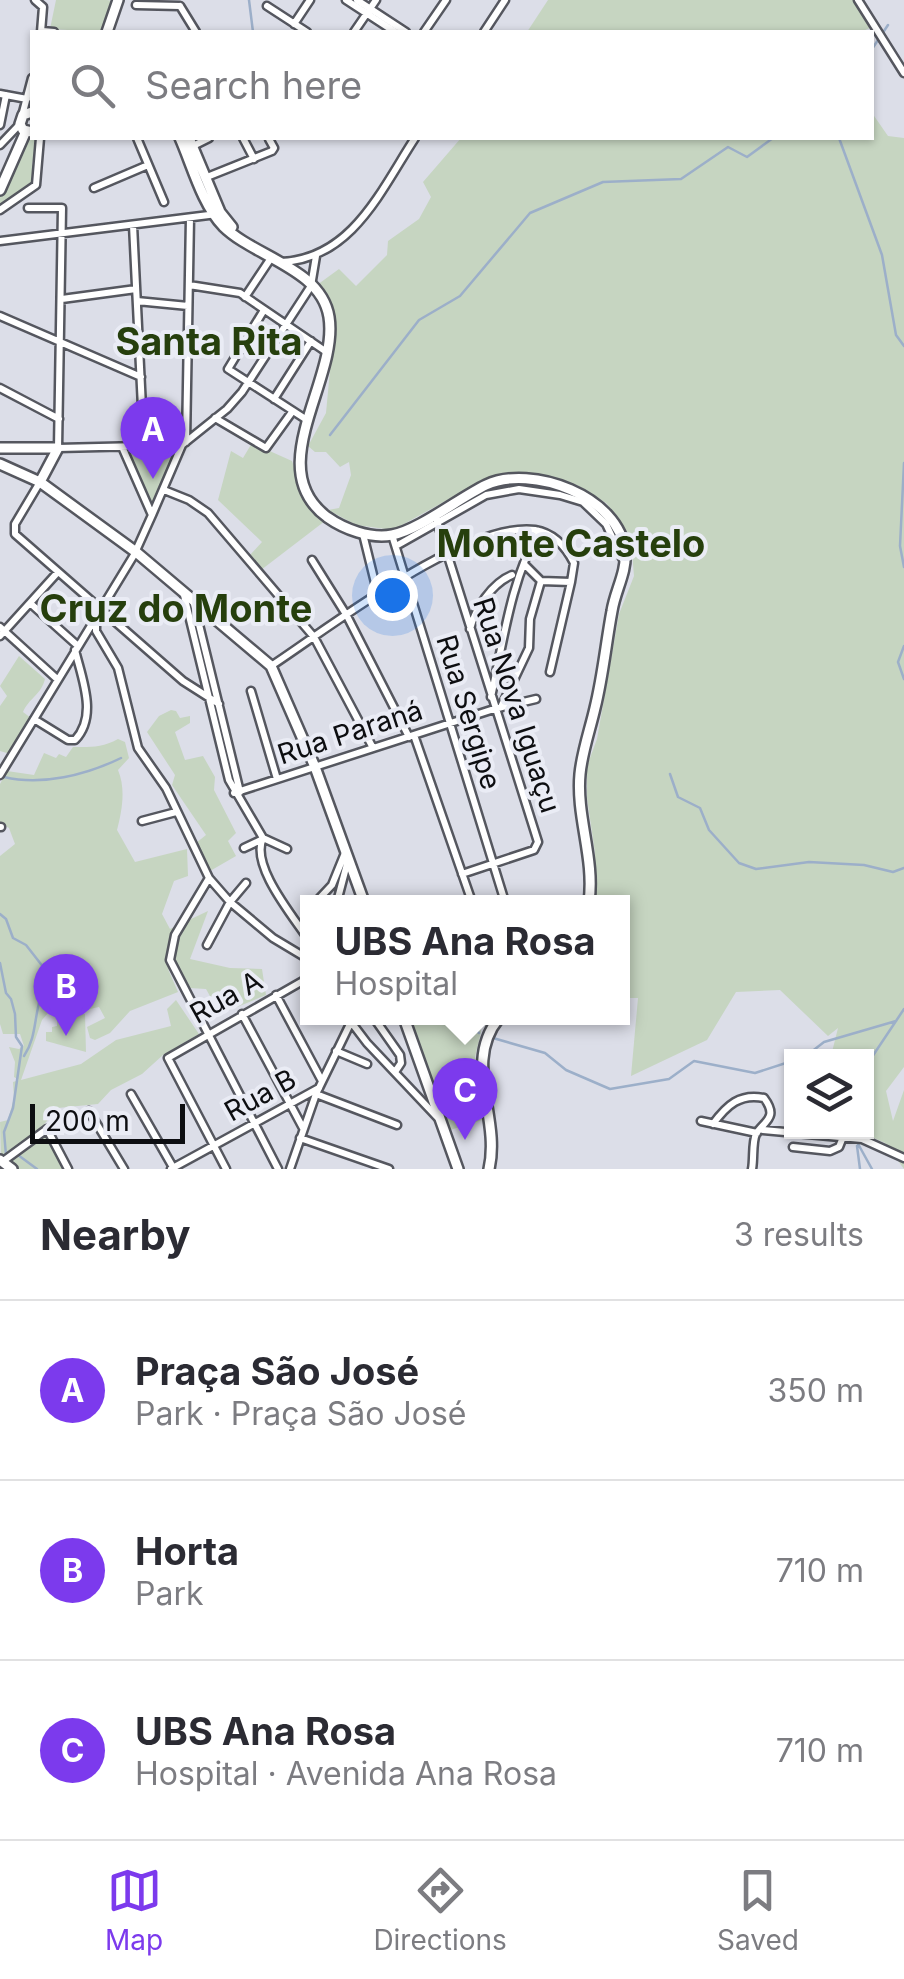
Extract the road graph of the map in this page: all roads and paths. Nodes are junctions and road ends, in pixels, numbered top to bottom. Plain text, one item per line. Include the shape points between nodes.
1 (35, 0) edge
2 (118, 0) edge
3 (310, 0) edge
4 (346, 0) edge
5 (358, 0) edge
6 (376, 0) edge
7 (446, 0) edge
8 (505, 0) edge
9 (858, 0) edge
10 (180, 3) edge
11 (136, 5) dead end
12 (267, 6) dead end
13 (369, 11) junction
14 (294, 24) junction
15 (42, 30) edge
16 (108, 30) edge
17 (195, 30) edge
18 (304, 30) edge
19 (355, 30) edge
20 (393, 30) edge
21 (402, 30) edge
22 (425, 30) edge
23 (485, 30) edge
24 (904, 72) edge
25 (30, 89) edge
26 (3, 95) edge
27 (27, 99) junction
28 (0, 125) edge
29 (25, 126) edge
30 (40, 140) edge
31 (138, 140) edge
32 (181, 140) edge
33 (244, 140) edge
34 (270, 140) edge
35 (415, 140) edge
36 (191, 142) edge
37 (0, 145) edge
38 (254, 159) junction
39 (148, 165) junction
40 (206, 177) junction
41 (94, 188) dead end
42 (0, 190) edge
43 (164, 202) dead end
44 (28, 208) dead end
45 (0, 210) edge
46 (218, 214) junction
47 (190, 218) junction
48 (133, 225) junction
49 (62, 234) junction
50 (0, 241) edge
51 (316, 256) junction
52 (276, 260) junction
53 (309, 284) junction
54 (189, 285) junction
55 (136, 289) junction
56 (245, 296) junction
57 (62, 300) junction
58 (137, 301) junction
59 (188, 306) junction
60 (264, 310) junction
61 (0, 316) edge
62 (287, 325) junction
63 (311, 341) junction
64 (61, 342) junction
65 (328, 353) junction
66 (140, 377) junction
67 (248, 383) junction
68 (0, 388) edge
69 (274, 399) junction
70 (292, 411) junction
71 (215, 418) junction
72 (59, 419) junction
73 (308, 421) junction
74 (184, 444) junction
75 (0, 448) edge
76 (124, 448) junction
77 (144, 448) junction
78 (53, 450) junction
79 (0, 464) edge
80 (40, 482) junction
81 (164, 490) junction
82 (152, 515) junction
83 (436, 518) junction
84 (539, 531) junction
85 (363, 534) junction
86 (392, 535) junction
87 (396, 546) junction
88 (136, 552) junction
89 (446, 555) junction
90 (312, 560) dead end
91 (524, 564) junction
92 (58, 572) junction
93 (512, 575) dead end
94 (404, 578) junction
95 (541, 580) junction
96 (571, 582) junction
97 (182, 590) junction
98 (378, 596) junction
99 (193, 599) junction
100 (30, 603) junction
101 (98, 612) junction
102 (347, 616) junction
103 (469, 630) junction
104 (1, 631) edge
105 (314, 637) junction
106 (77, 648) junction
107 (270, 666) junction
108 (550, 672) dead end
109 (57, 679) junction
110 (251, 691) dead end
111 (490, 699) junction
112 (536, 699) dead end
113 (210, 700) junction
114 (218, 704) junction
115 (497, 708) junction
116 (34, 719) junction
117 (450, 724) junction
118 (412, 736) junction
119 (373, 748) junction
120 (316, 767) junction
121 (0, 775) edge
122 (277, 779) junction
123 (238, 794) junction
124 (176, 812) junction
125 (142, 821) dead end
126 (262, 839) junction
127 (244, 848) dead end
128 (288, 849) dead end
129 (347, 856) junction
130 (493, 864) junction
131 (462, 874) junction
132 (210, 878) junction
133 (246, 883) dead end
134 (323, 895) edge
135 (339, 895) edge
136 (361, 895) edge
137 (470, 895) edge
138 (503, 895) edge
139 (590, 895) edge
140 (230, 902) junction
141 (300, 925) edge
142 (206, 944) dead end
143 (300, 955) edge
144 (300, 982) edge
145 (276, 995) junction
146 (242, 1014) junction
147 (347, 1025) edge
148 (353, 1025) edge
149 (379, 1025) edge
150 (407, 1025) edge
151 (493, 1025) edge
152 (206, 1034) junction
153 (336, 1051) junction
154 (368, 1064) dead end
155 (395, 1072) junction
156 (319, 1088) junction
157 (131, 1094) dead end
158 (289, 1105) junction
159 (89, 1112) dead end
160 (441, 1121) junction
161 (701, 1121) dead end
162 (255, 1124) junction
163 (713, 1124) junction
164 (397, 1125) dead end
165 (303, 1128) junction
166 (760, 1131) junction
167 (784, 1132) edge
168 (300, 1138) junction
169 (842, 1139) edge
170 (856, 1139) edge
171 (214, 1145) junction
172 (793, 1147) dead end
173 (904, 1158) edge
174 (3, 1162) edge
175 (173, 1168) edge
176 (68, 1169) edge
177 (124, 1169) edge
178 (226, 1169) edge
179 (278, 1169) edge
180 (290, 1169) edge
181 (389, 1169) edge
182 (458, 1169) edge
183 (488, 1169) edge
184 (752, 1169) edge

1 - 15 street via 43,8
2 - 16 main road
3 - 14 street
4 - 13 street
5 - 13 street
6 - 13 street
7 - 22 street
8 - 23 street
9 - 24 street
10 - 11 street
10 - 17 street
12 - 14 street
13 - 19 street
13 - 20 street
13 - 21 street
14 - 18 street
25 - 27 street
26 - 27 street
26 - 28 street
27 - 29 street
29 - 37 street
29 - 42 main road
30 - 45 street via 36,185
31 - 39 street
32 - 46 main road
33 - 38 street
34 - 38 street via 272,151
35 - 51 street via 354,230
36 - 40 main road
38 - 40 street
39 - 41 street
39 - 43 street
40 - 46 main road
44 - 49 street via 62,208
46 - 47 street
46 - 52 main road via 243,241
47 - 48 street
47 - 54 street
48 - 49 street
48 - 55 street
49 - 50 street
49 - 57 street
51 - 52 street
51 - 53 street
52 - 53 main road
52 - 56 street
53 - 62 street
53 - 65 main road via 326,304
54 - 56 street
54 - 59 street
55 - 57 street
55 - 58 street
56 - 60 street
57 - 64 street
58 - 59 street
58 - 66 street
59 - 74 street
60 - 62 street
60 - 67 street via 228,364
61 - 64 street
62 - 63 street
62 - 67 street
63 - 65 street
63 - 69 street
64 - 66 street
64 - 72 street
65 - 73 main road
66 - 77 street
67 - 69 street
67 - 71 street
68 - 72 street
69 - 70 street
70 - 71 street via 266,448
70 - 73 street
71 - 74 street
72 - 78 street
73 - 85 main road via 299,465 303,486 328,517
74 - 77 street
74 - 81 street
75 - 78 main road
76 - 77 street
76 - 78 street
76 - 82 street
78 - 80 main road
79 - 80 main road
80 - 88 main road
80 - 92 street via 14,531
81 - 82 street
81 - 105 street via 208,513
82 - 88 street
83 - 86 main road
83 - 87 street
83 - 89 street, Rua Nova Iguaçu
83 - 139 main road via 488,484 523,480 594,500 622,535 625,564 580,769
84 - 89 street via 494,536
84 - 91 street
84 - 96 street via 570,555
85 - 86 main road
85 - 98 street
86 - 87 street, Rua Sergipe
87 - 94 street, Rua Sergipe
88 - 97 main road
88 - 101 street
89 - 94 street
89 - 103 street, Rua Nova Iguaçu
90 - 102 street
91 - 95 street
91 - 111 street
92 - 100 street
92 - 101 street
93 - 103 street via 496,584
94 - 98 street
94 - 117 street, Rua Sergipe
95 - 96 street
95 - 115 street via 529,648
96 - 108 street
97 - 99 main road
97 - 113 street
98 - 102 street
99 - 107 main road
99 - 114 street
100 - 104 street
100 - 106 street
101 - 106 street
101 - 113 street
101 - 124 street via 96,631 118,668 138,748
102 - 105 street
102 - 118 street
103 - 111 street, Rua Nova Iguaçu
104 - 109 street
105 - 107 street
105 - 119 street
106 - 109 street
106 - 116 street via 88,717 81,734 72,741
107 - 120 main road
109 - 116 street
110 - 122 street
111 - 115 street, Rua Nova Iguaçu
112 - 115 street, Rua Paraná
113 - 114 street
113 - 123 street
114 - 123 street
115 - 117 street, Rua Paraná
115 - 130 street, Rua Nova Iguaçu via 537,839 534,850
116 - 121 street
117 - 118 street, Rua Paraná
117 - 130 street, Rua Sergipe
118 - 119 street, Rua Paraná
118 - 131 street
119 - 120 street, Rua Paraná
120 - 122 street, Rua Paraná
120 - 129 main road
122 - 123 street, Rua Paraná
123 - 126 street
124 - 125 street
124 - 132 street
126 - 127 street
126 - 128 street
126 - 141 street via 260,862
129 - 134 street
129 - 135 street
129 - 136 main road
130 - 131 street
130 - 138 street, Rua Sergipe
131 - 137 street
132 - 140 street
132 - 152 street via 170,951
133 - 140 street
140 - 142 street
140 - 143 street
144 - 145 street, Rua A
145 - 146 street, Rua A
145 - 156 street
146 - 152 street, Rua A
146 - 158 street
147 - 153 street
148 - 155 street
149 - 155 street via 400,1056
150 - 160 main road
151 - 183 main road via 481,1064 493,1140
152 - 162 street
152 - 171 street, Rua A via 168,1058
153 - 154 street
153 - 156 street
155 - 160 street
156 - 158 street, Rua B
156 - 164 street
156 - 165 street
157 - 175 street
158 - 162 street, Rua B
158 - 165 street
159 - 177 street
160 - 182 main road
161 - 163 street
162 - 171 street, Rua B
162 - 179 street
163 - 166 street
163 - 166 street via 726,1107 755,1096 769,1104 769,1120
165 - 168 street
166 - 167 street
166 - 184 street
168 - 180 street
168 - 181 street
169 - 172 street via 830,1151
170 - 173 street
171 - 175 street, Rua B
171 - 178 street
174 - 176 street via 47,1129

